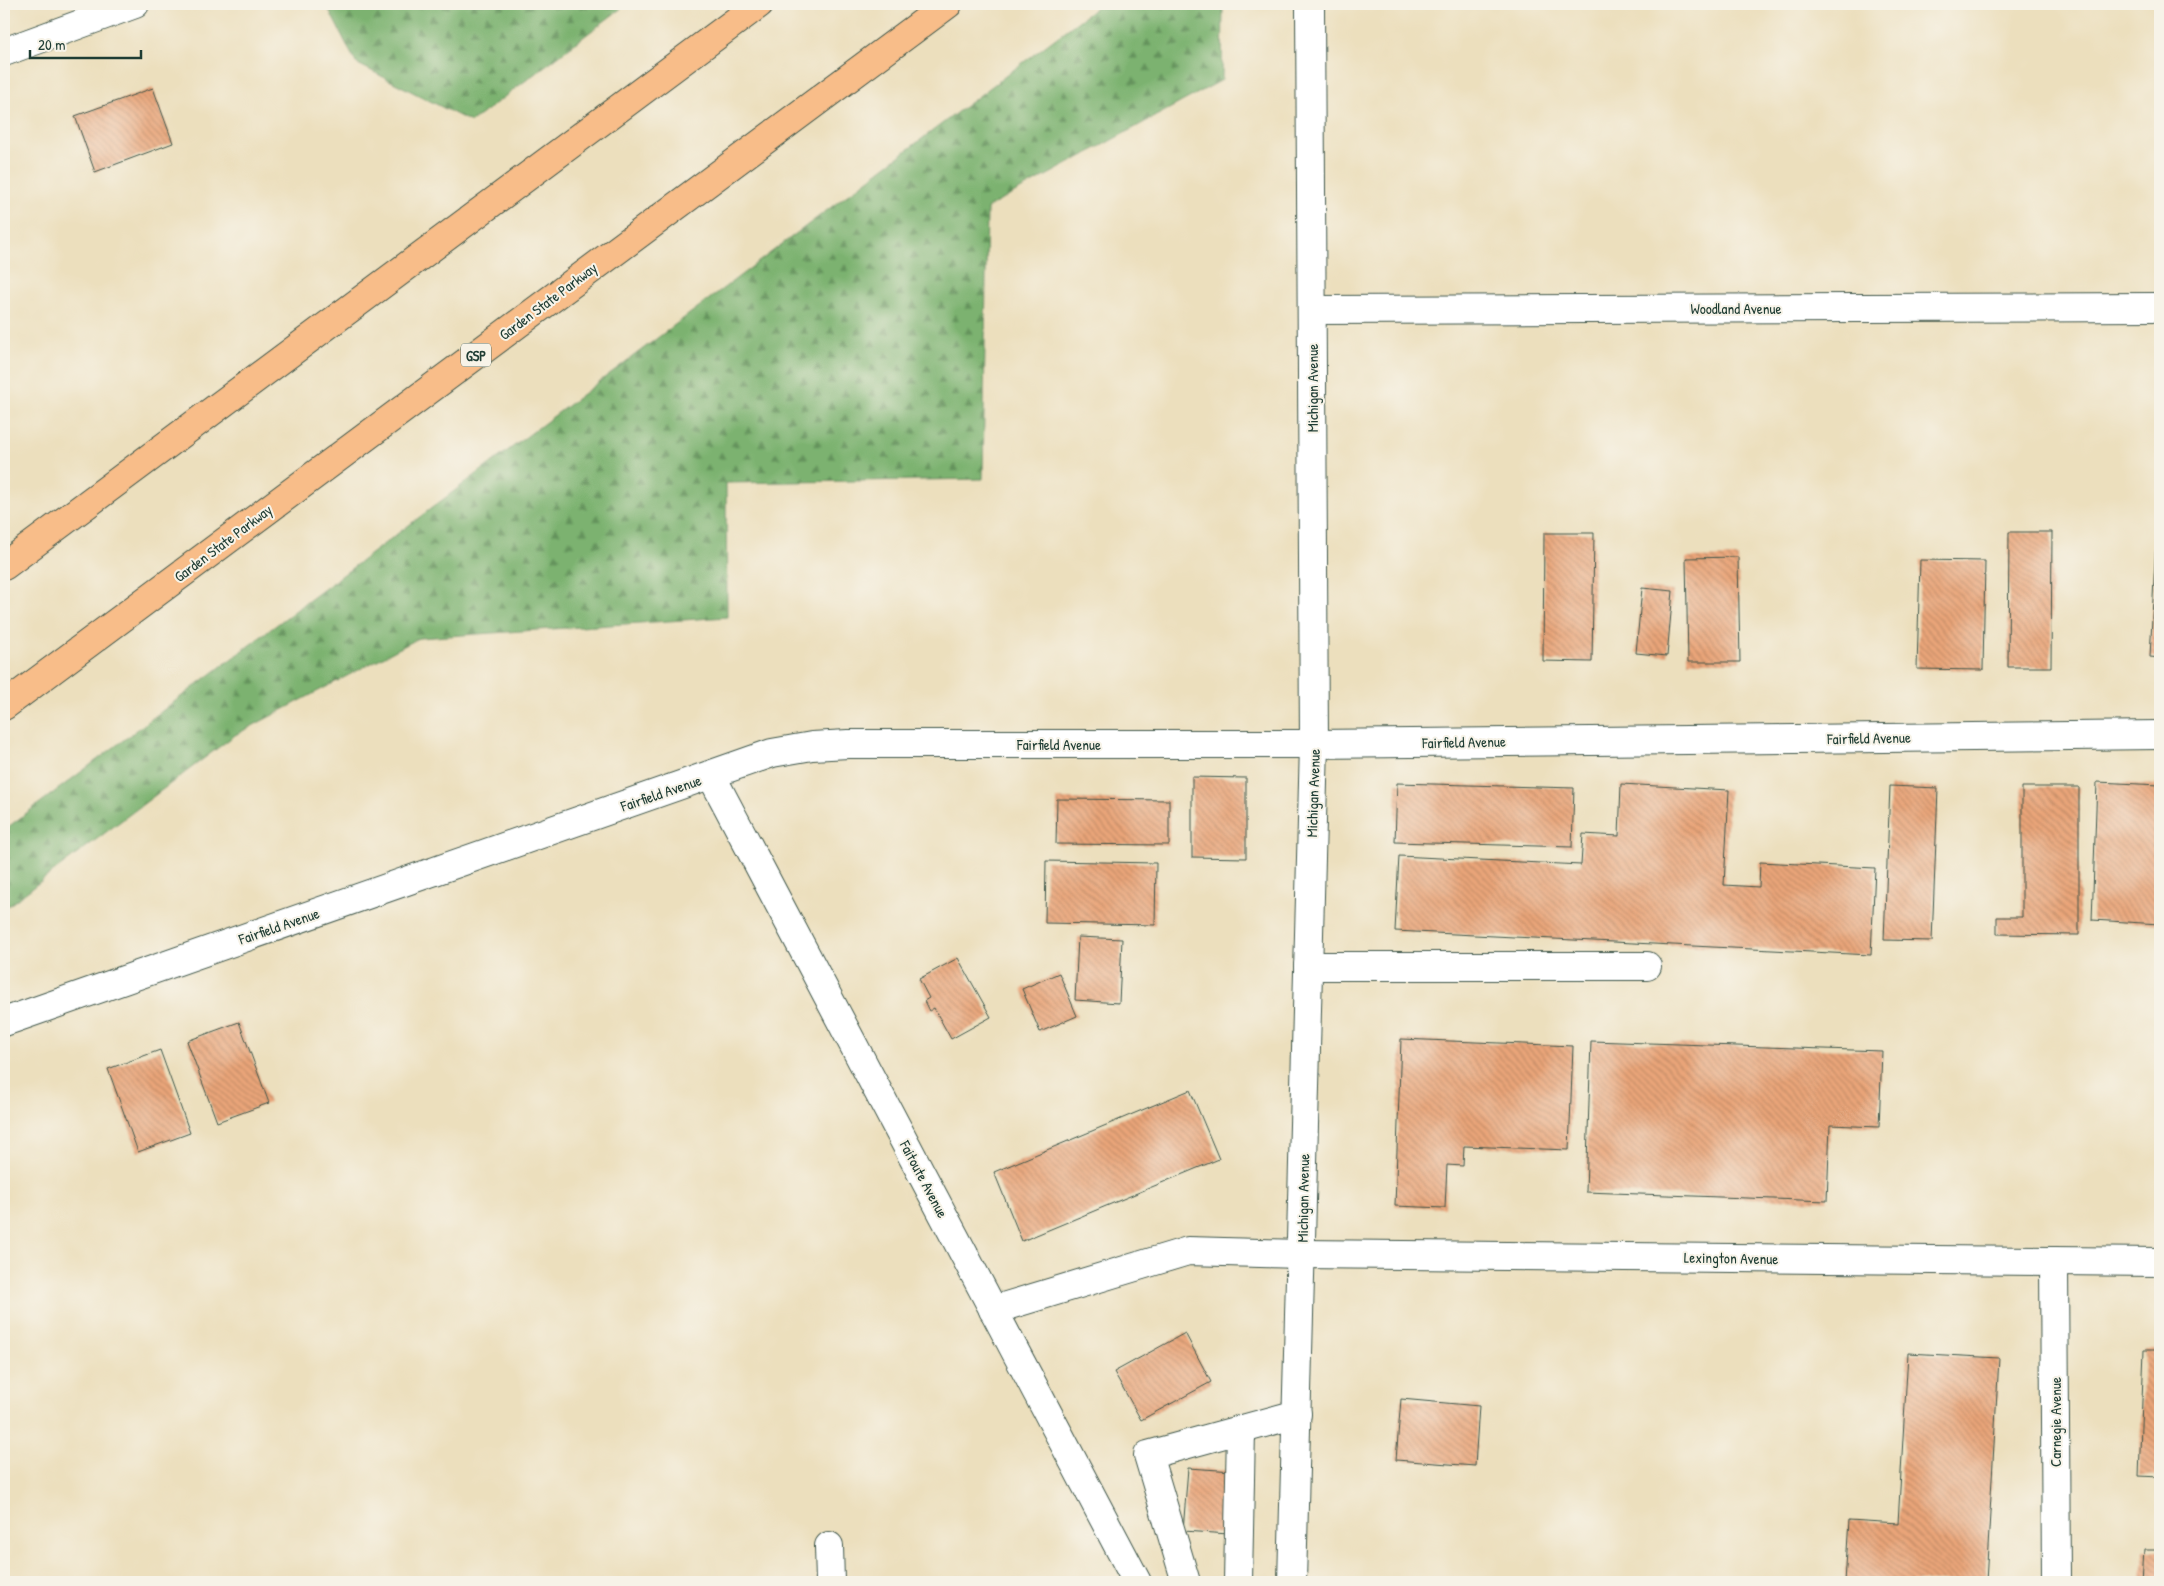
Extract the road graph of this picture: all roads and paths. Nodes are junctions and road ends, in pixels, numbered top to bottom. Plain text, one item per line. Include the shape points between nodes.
1 (135, 4) edge
2 (759, 4) edge
3 (948, 4) edge
4 (1310, 4) edge
5 (4, 52) edge
6 (2160, 306) edge
7 (1312, 310) junction
8 (4, 566) edge
9 (4, 706) edge
10 (2160, 735) edge
11 (1314, 744) junction
12 (711, 775) junction
13 (1308, 966) junction
14 (1647, 966) dead end
15 (4, 1022) edge
16 (1301, 1254) junction
17 (2054, 1261) junction
18 (2160, 1262) edge
19 (993, 1310) junction
20 (1297, 1414) junction
21 (1241, 1429) junction
22 (829, 1546) dead end
23 (830, 1582) edge
24 (1137, 1582) edge
25 (1186, 1582) edge
26 (1238, 1582) edge
27 (1292, 1582) edge
28 (2056, 1582) edge

1 - 5 street
2 - 8 highway
3 - 9 highway, Garden State Parkway / GSP
4 - 7 street, Michigan Avenue
6 - 7 street, Woodland Avenue
7 - 11 street, Michigan Avenue
10 - 11 street, Fairfield Avenue
11 - 12 street, Fairfield Avenue via 848,744 772,753
11 - 13 street, Michigan Avenue
12 - 15 street, Fairfield Avenue
12 - 19 street, Faitoute Avenue
13 - 14 street
13 - 16 street, Michigan Avenue
16 - 17 street, Lexington Avenue
16 - 19 street, Lexington Avenue via 1188,1251
16 - 20 street, Michigan Avenue
17 - 18 street, Lexington Avenue
17 - 28 street, Carnegie Avenue
19 - 24 street, Faitoute Avenue
20 - 21 street
20 - 27 street, Michigan Avenue
21 - 25 street via 1148,1455
21 - 26 street
22 - 23 street

